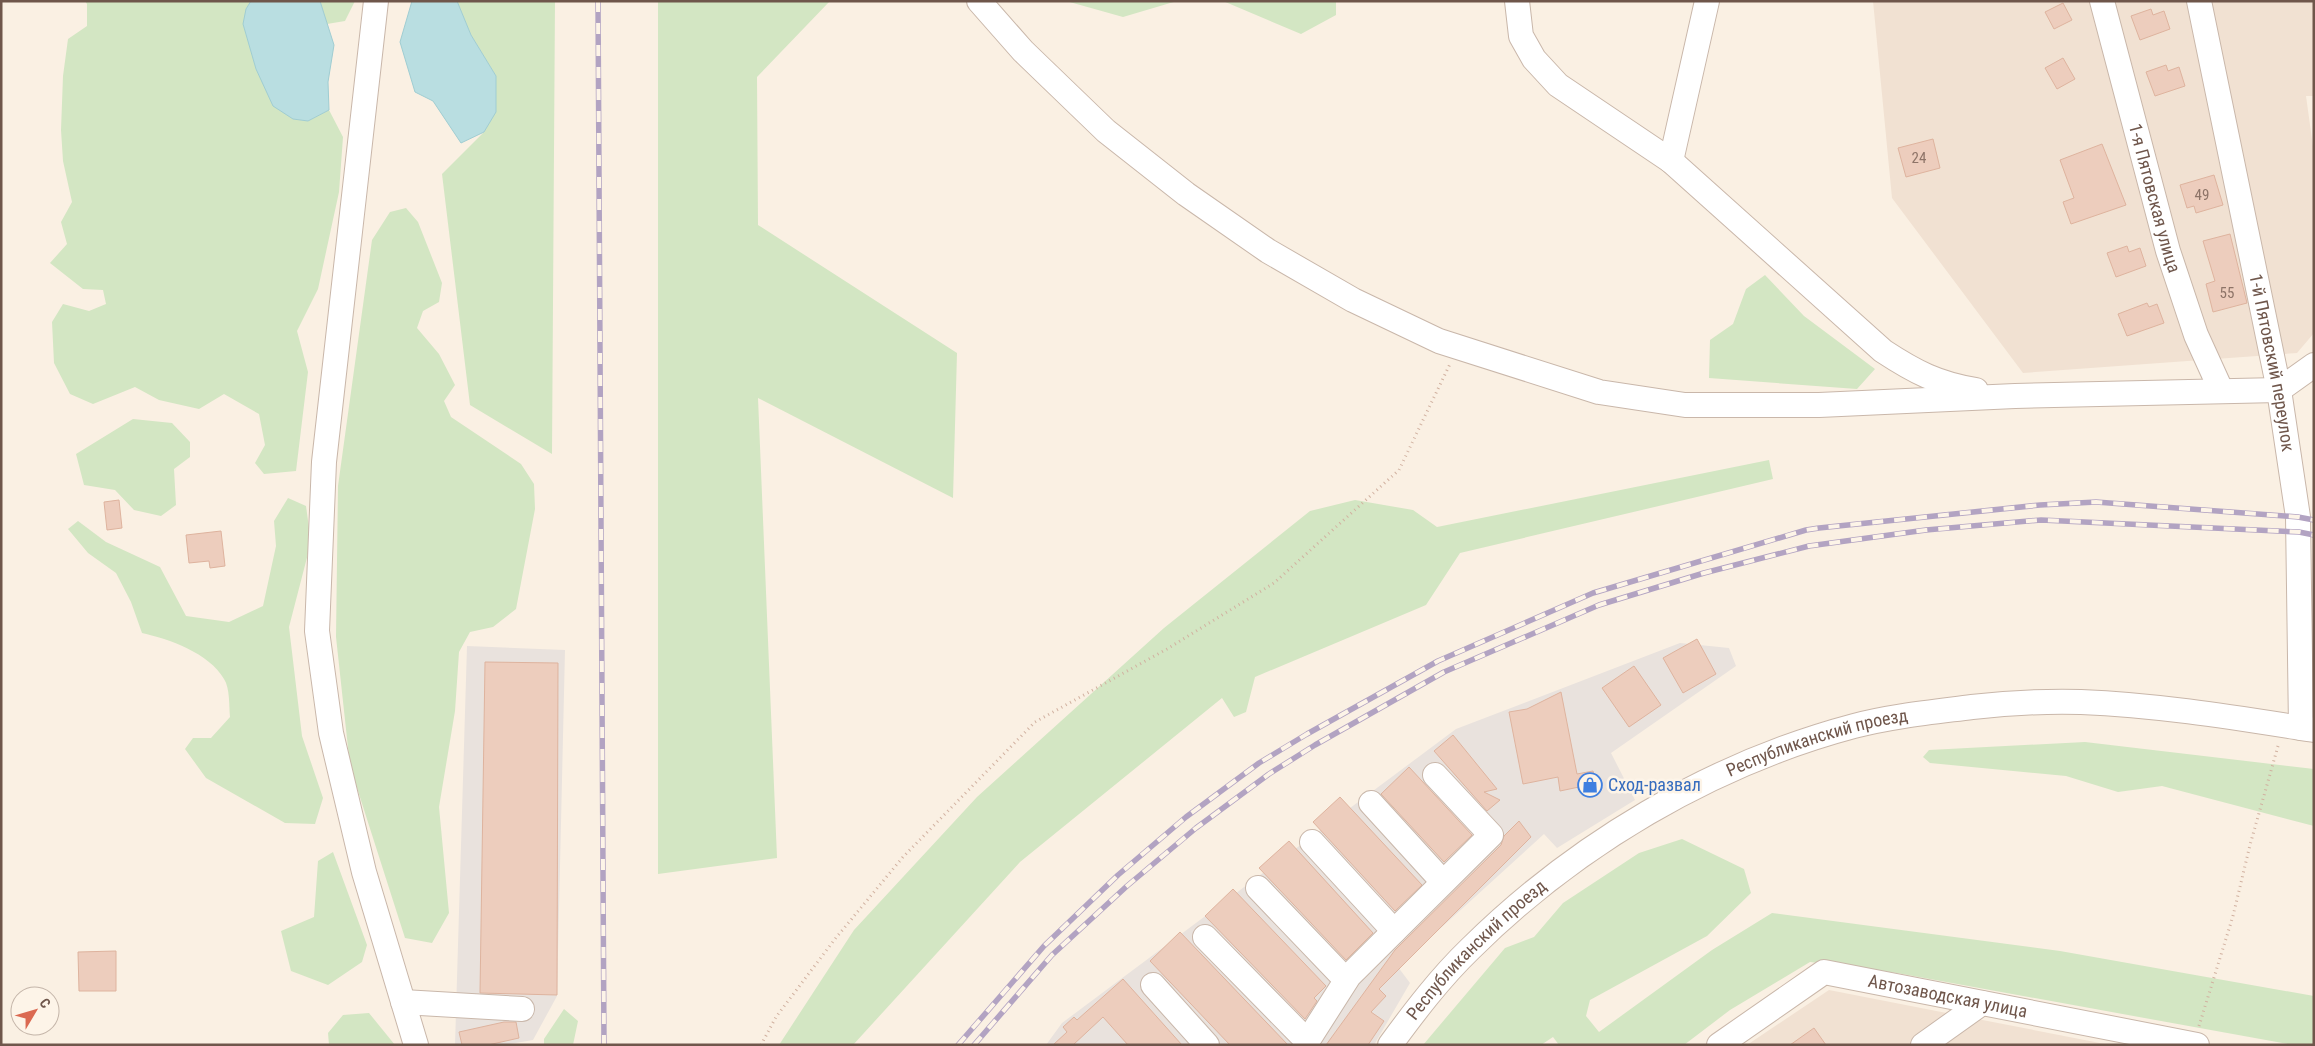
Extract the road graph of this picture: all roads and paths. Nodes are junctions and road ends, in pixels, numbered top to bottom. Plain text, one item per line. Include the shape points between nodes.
1 (376, 1) edge
2 (979, 1) edge
3 (1517, 1) edge
4 (1707, 1) edge
5 (2102, 1) edge
6 (2199, 1) edge
7 (1671, 161) junction
8 (1459, 348) junction
9 (2314, 365) edge
10 (2221, 390) junction
11 (2279, 390) junction
12 (2014, 396) junction
13 (2299, 728) edge
14 (1435, 775) dead end
15 (1371, 803) dead end
16 (1312, 842) dead end
17 (1443, 882) junction
18 (1258, 888) dead end
19 (1394, 931) junction
20 (1205, 937) dead end
21 (1346, 980) junction
22 (1152, 985) dead end
23 (403, 1002) junction
24 (1982, 1003) junction
25 (522, 1009) dead end
26 (1306, 1043) edge
27 (2195, 1044) edge
28 (416, 1045) edge
29 (761, 1045) edge
30 (1208, 1045) edge
31 (1390, 1045) edge
32 (1719, 1045) edge
33 (1923, 1045) edge

1 - 23 street via 324,462 317,631 334,743 364,872
2 - 8 street via 1022,51 1106,130 1186,194 1268,251 1353,300
3 - 7 street via 1522,36 1534,59 1558,85
4 - 7 street
5 - 10 street, 1-я Пятовская улица via 2168,251 2196,335
6 - 11 street, 1-й Пятовский переулок
7 - 12 street via 1883,350 1915,372 1954,386
8 - 12 street via 1599,392 1685,405 1819,405
8 - 29 path via 1399,470 1274,584 1167,649 1035,722 903,857 782,1009
9 - 11 street
10 - 11 street
10 - 12 street
11 - 13 street, 1-й Пятовский переулок via 2298,517
13 - 27 path via 2250,845 2233,916
13 - 31 street, Республиканский проезд via 2080,702 2003,704 1928,712 1855,726 1779,750 1713,777 1633,822 1573,862 1517,906 1470,949 1427,996
14 - 17 street via 1491,835
15 - 17 street
16 - 19 street
17 - 19 street
18 - 21 street
19 - 21 street
20 - 26 street
21 - 26 street
22 - 30 street
23 - 25 street
23 - 28 street
24 - 27 street, Автозаводская улица
24 - 32 street, Автозаводская улица via 1824,972
24 - 33 street

